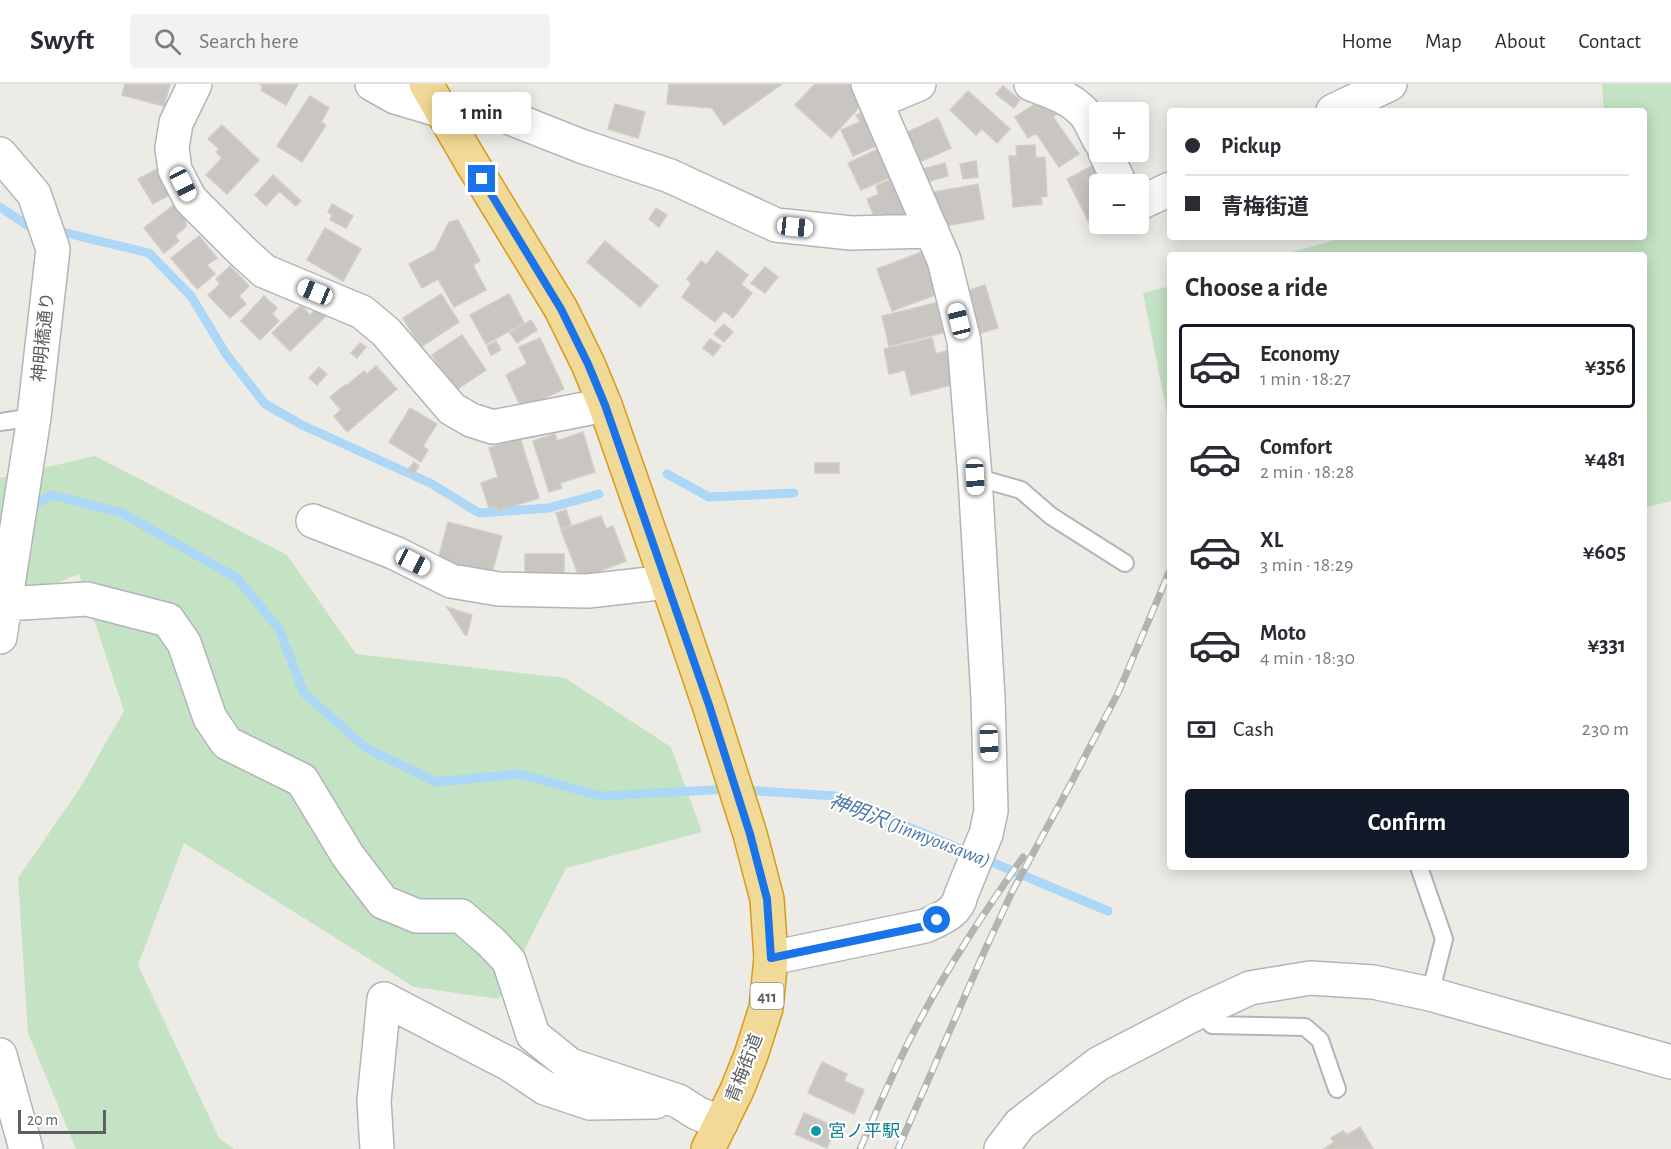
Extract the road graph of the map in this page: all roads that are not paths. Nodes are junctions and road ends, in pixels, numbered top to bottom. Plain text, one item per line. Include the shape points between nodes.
1 (195, 84) edge
2 (372, 84) edge
3 (919, 84) edge
4 (1031, 84) edge
5 (1390, 84) edge
6 (872, 93) edge
7 (434, 97) edge
8 (1339, 108) edge
9 (1089, 121) edge
10 (0, 154) edge
11 (1167, 190) edge
12 (1149, 199) edge
13 (932, 231) junction
14 (605, 405) junction
15 (34, 417) junction
16 (0, 422) edge
17 (975, 477) junction
18 (313, 521) dead end
19 (1125, 563) dead end
20 (667, 582) junction
21 (3, 606) edge
22 (0, 637) edge
23 (1420, 870) edge
24 (771, 958) junction
25 (1431, 994) junction
26 (1200, 1011) junction
27 (0, 1055) edge
28 (1671, 1062) edge
29 (1337, 1089) dead end
30 (678, 1101) junction
31 (714, 1136) edge
32 (26, 1149) edge
33 (377, 1149) edge
34 (1001, 1149) edge

1 - 14 street via 176,123 172,148 175,170 190,199 264,271 362,312 386,332 452,409 471,420 494,426
2 - 7 street via 396,96
3 - 6 street
4 - 9 street via 1076,104
5 - 8 street
6 - 13 street
7 - 13 street via 495,112 670,176 776,225 851,233
7 - 14 highway, 青梅街道 / 411 via 561,309
10 - 15 street, 神明橋通り via 34,194 53,249
11 - 12 street
13 - 17 street via 944,260 964,341
14 - 20 highway, 青梅街道 / 411
15 - 16 lane
15 - 21 street, 神明橋通り
17 - 19 lane via 1021,490 1051,516
17 - 24 street via 991,811 959,903 948,915 925,926
18 - 20 street via 395,553 451,581 499,590 588,591
20 - 24 highway, 青梅街道 / 411 via 750,834 767,899
21 - 22 street
21 - 30 street via 87,598 168,620 184,643 210,718 227,743 302,780 348,856 383,902 417,916 461,916 509,961 533,1035 570,1065
23 - 25 lane via 1444,939
24 - 31 highway, 青梅街道 / 411 via 766,1008 751,1055
25 - 26 street via 1373,982 1310,978 1250,988
25 - 28 street
26 - 29 lane via 1212,1026 1305,1027 1320,1040
26 - 34 street via 1098,1064 1020,1125
27 - 32 street
30 - 31 street via 697,1113
30 - 33 street via 590,1103 545,1088 511,1065 384,999 374,1101

